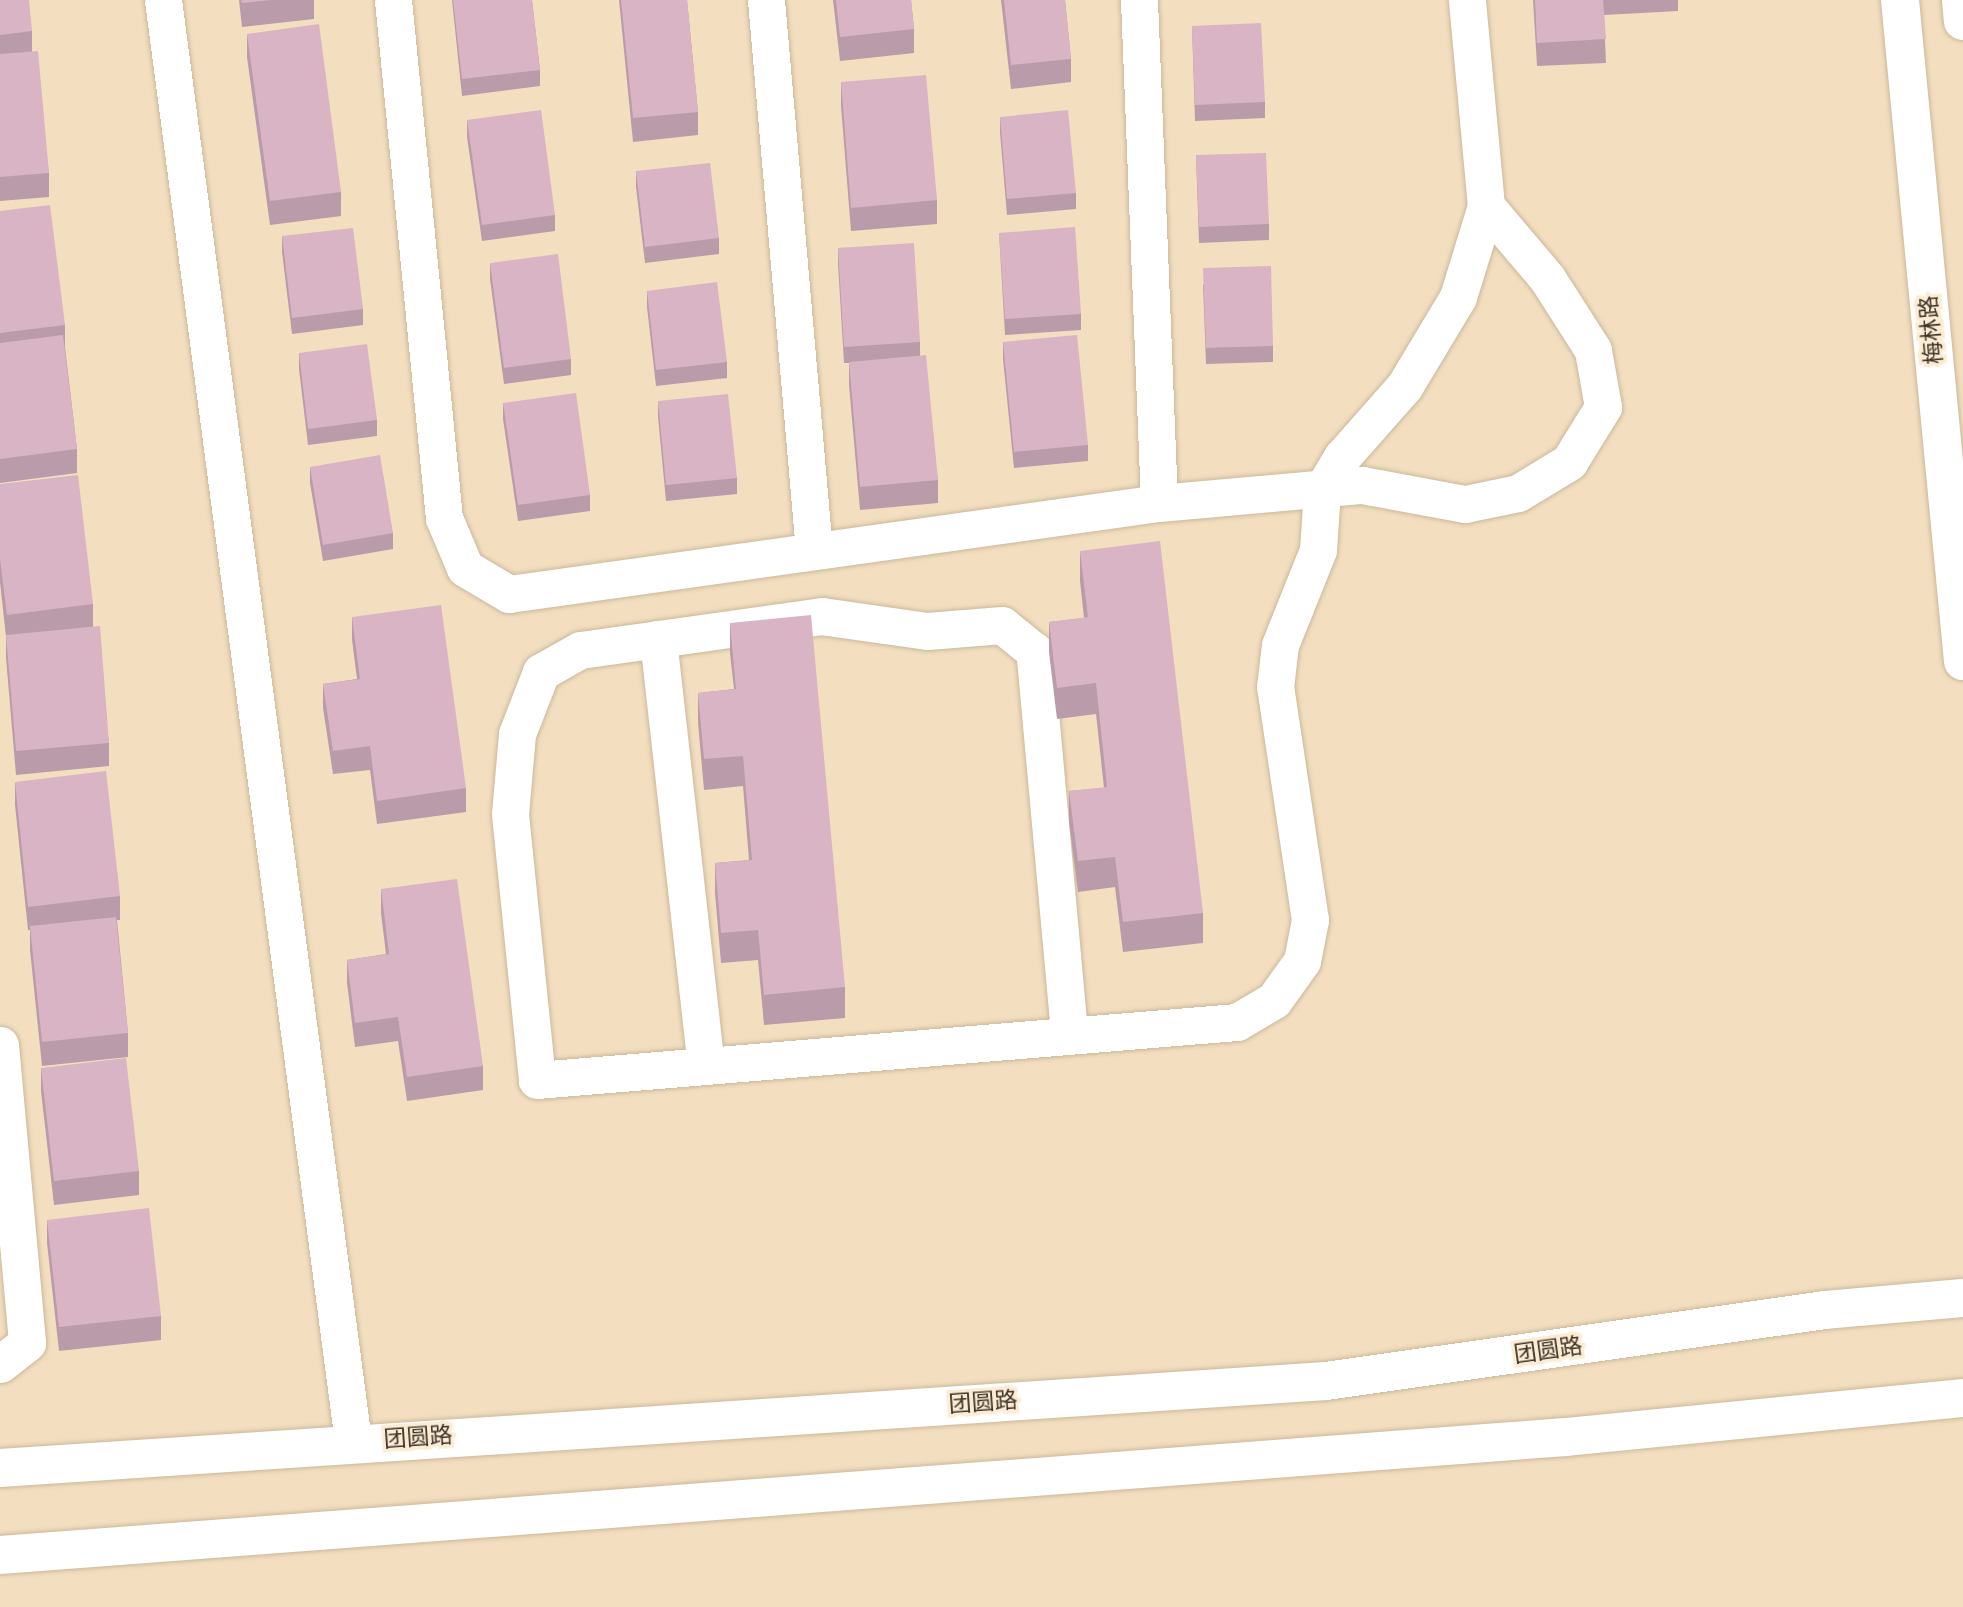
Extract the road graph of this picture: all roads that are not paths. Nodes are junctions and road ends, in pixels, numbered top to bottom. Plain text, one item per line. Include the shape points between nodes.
1 (163, 0) edge
2 (393, 0) edge
3 (766, 0) edge
4 (1139, 0) edge
5 (1467, 0) edge
6 (1900, 0) edge
7 (1961, 0) edge
8 (1963, 21) edge
9 (1486, 206) junction
10 (1322, 490) junction
11 (1159, 503) junction
12 (814, 551) junction
13 (658, 639) junction
14 (1963, 661) edge
15 (1069, 1032) junction
16 (0, 1045) edge
17 (706, 1065) junction
18 (1963, 1298) edge
19 (0, 1364) edge
20 (1963, 1398) edge
21 (353, 1441) junction
22 (0, 1468) edge
23 (0, 1555) edge

1 - 21 street
2 - 12 street via 444,519 465,568 509,593
3 - 12 street
4 - 11 street
5 - 9 street
6 - 14 street, 梅林路
7 - 8 street
9 - 10 street via 1458,297 1404,387 1342,457
9 - 10 street via 1546,278 1593,350 1603,407 1569,461 1518,494 1465,504 1409,489
10 - 11 street
10 - 15 street via 1318,550 1280,645 1275,687 1310,920 1301,961 1274,1000 1237,1022
11 - 12 street
13 - 15 street via 822,616 927,631 1002,625 1034,651
13 - 17 street
13 - 17 street via 580,650 541,673 517,734 510,814 537,1080
15 - 17 street
16 - 19 street via 27,1343
18 - 21 street, 团圆路 via 1825,1310 1326,1381
20 - 23 street via 1580,1436
21 - 22 street, 团圆路

